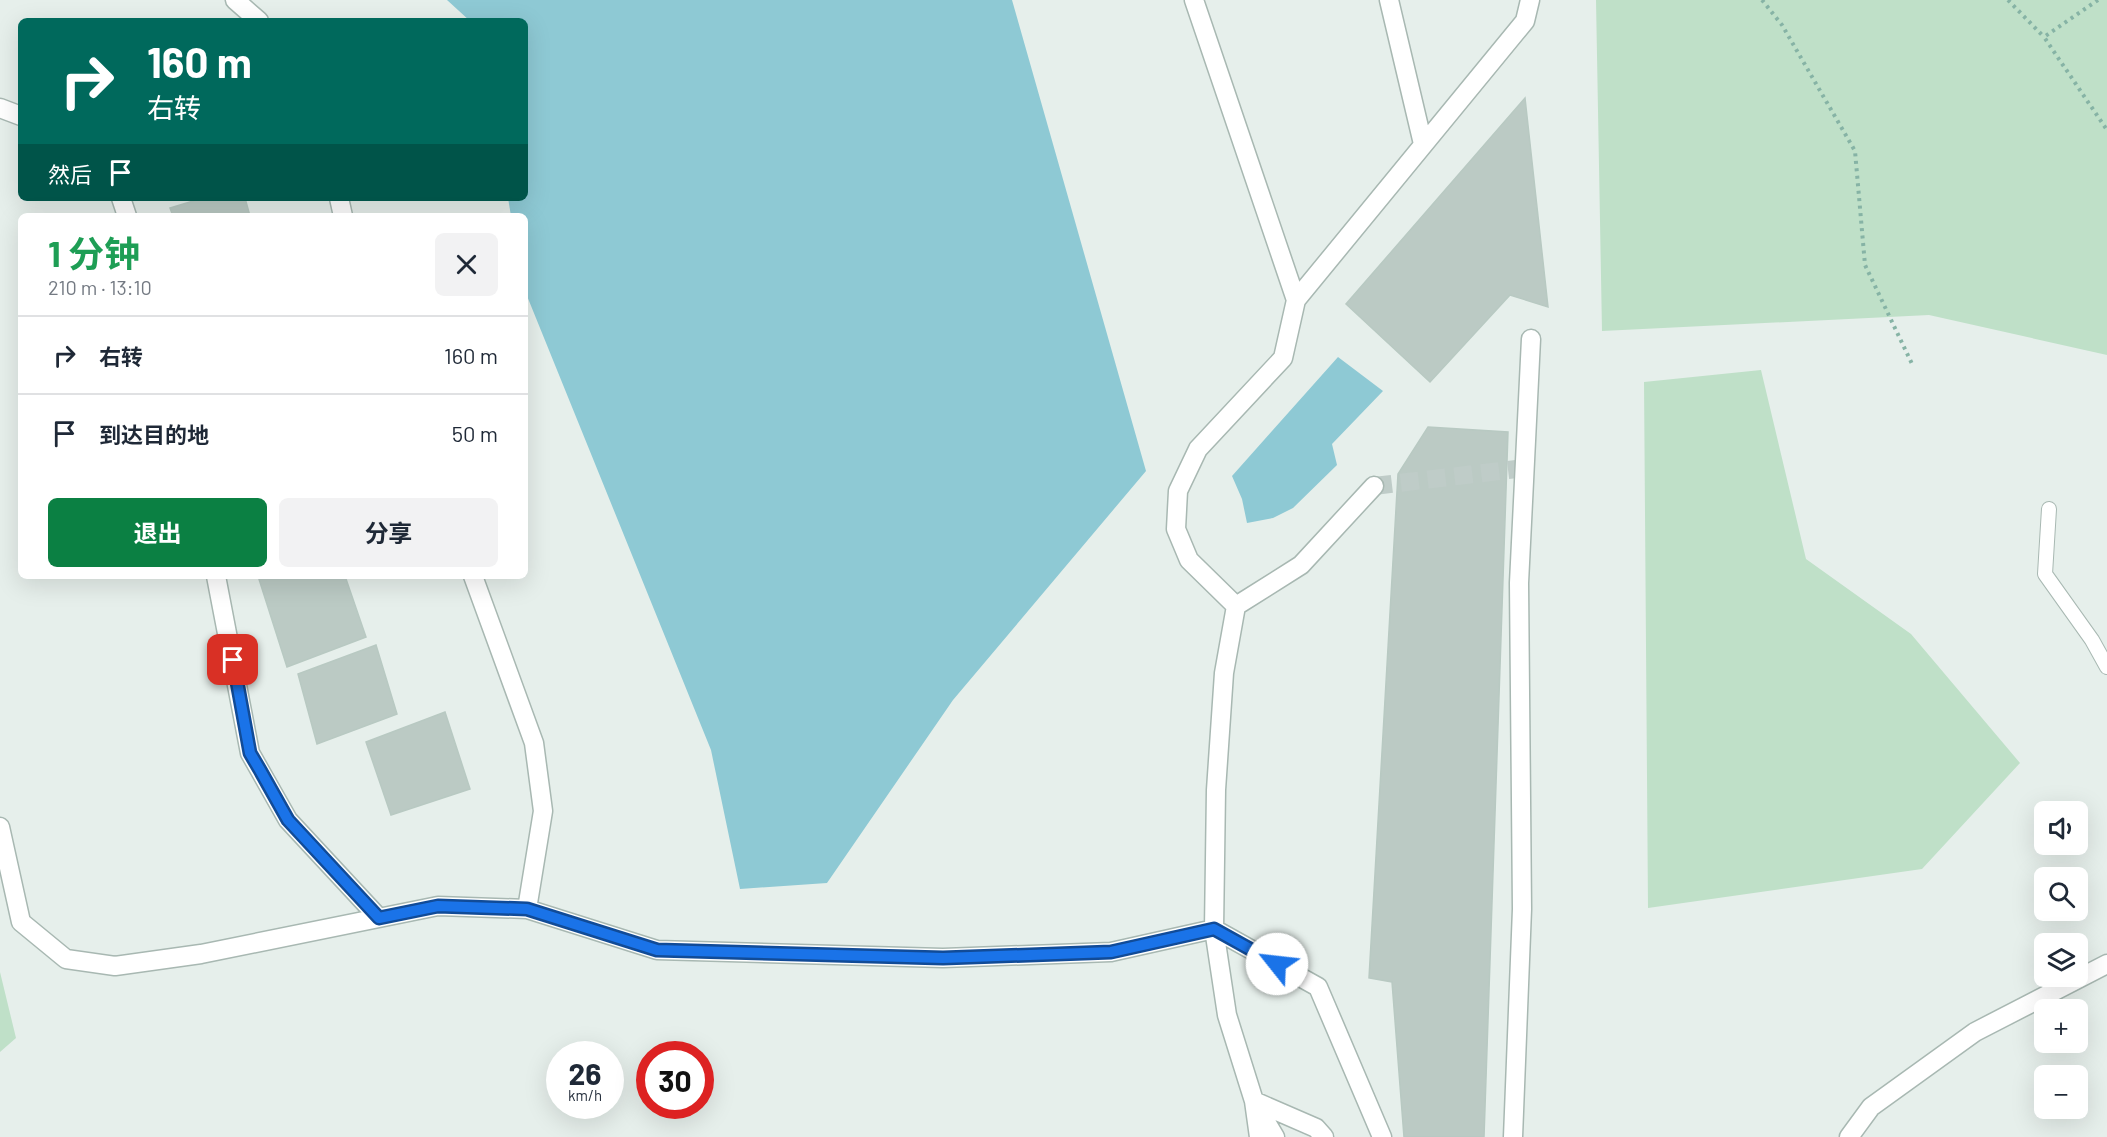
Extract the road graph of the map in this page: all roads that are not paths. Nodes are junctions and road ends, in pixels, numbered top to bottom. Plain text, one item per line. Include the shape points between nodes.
1 (235, 0) edge
2 (1194, 0) edge
3 (1389, 0) edge
4 (1530, 0) edge
5 (256, 18) edge
6 (0, 108) edge
7 (18, 115) edge
8 (1424, 144) junction
9 (1296, 300) junction
10 (1531, 339) dead end
11 (1374, 486) tunnel mouth
12 (2049, 508) dead end
13 (217, 579) edge
14 (474, 579) edge
15 (1236, 606) junction
16 (2107, 668) edge
17 (0, 827) edge
18 (527, 909) junction
19 (379, 918) junction
20 (1214, 929) junction
21 (2107, 963) edge
22 (1254, 1101) junction
23 (1259, 1137) edge
24 (1275, 1137) edge
25 (1324, 1137) edge
26 (1382, 1137) edge
27 (1514, 1137) edge
28 (1849, 1137) edge

1 - 5 street
2 - 9 street
3 - 8 street
4 - 8 street via 1526,21
6 - 7 street
8 - 9 street
9 - 15 street via 1283,358 1198,449 1178,491 1176,529 1189,560
10 - 27 street via 1519,583 1522,909
11 - 15 street via 1301,565
12 - 16 lane via 2045,574
13 - 19 street via 250,753 288,820
14 - 18 street via 534,743 543,811
15 - 20 street via 1224,674 1216,790
17 - 19 street via 21,922 66,959 115,966 201,954
18 - 19 street via 438,906
18 - 20 street via 657,950 943,958 1100,953
20 - 22 street via 1227,1015
20 - 26 street via 1318,987
21 - 28 street via 1975,1032 1871,1107
22 - 23 street
22 - 24 street
22 - 25 street via 1316,1128

